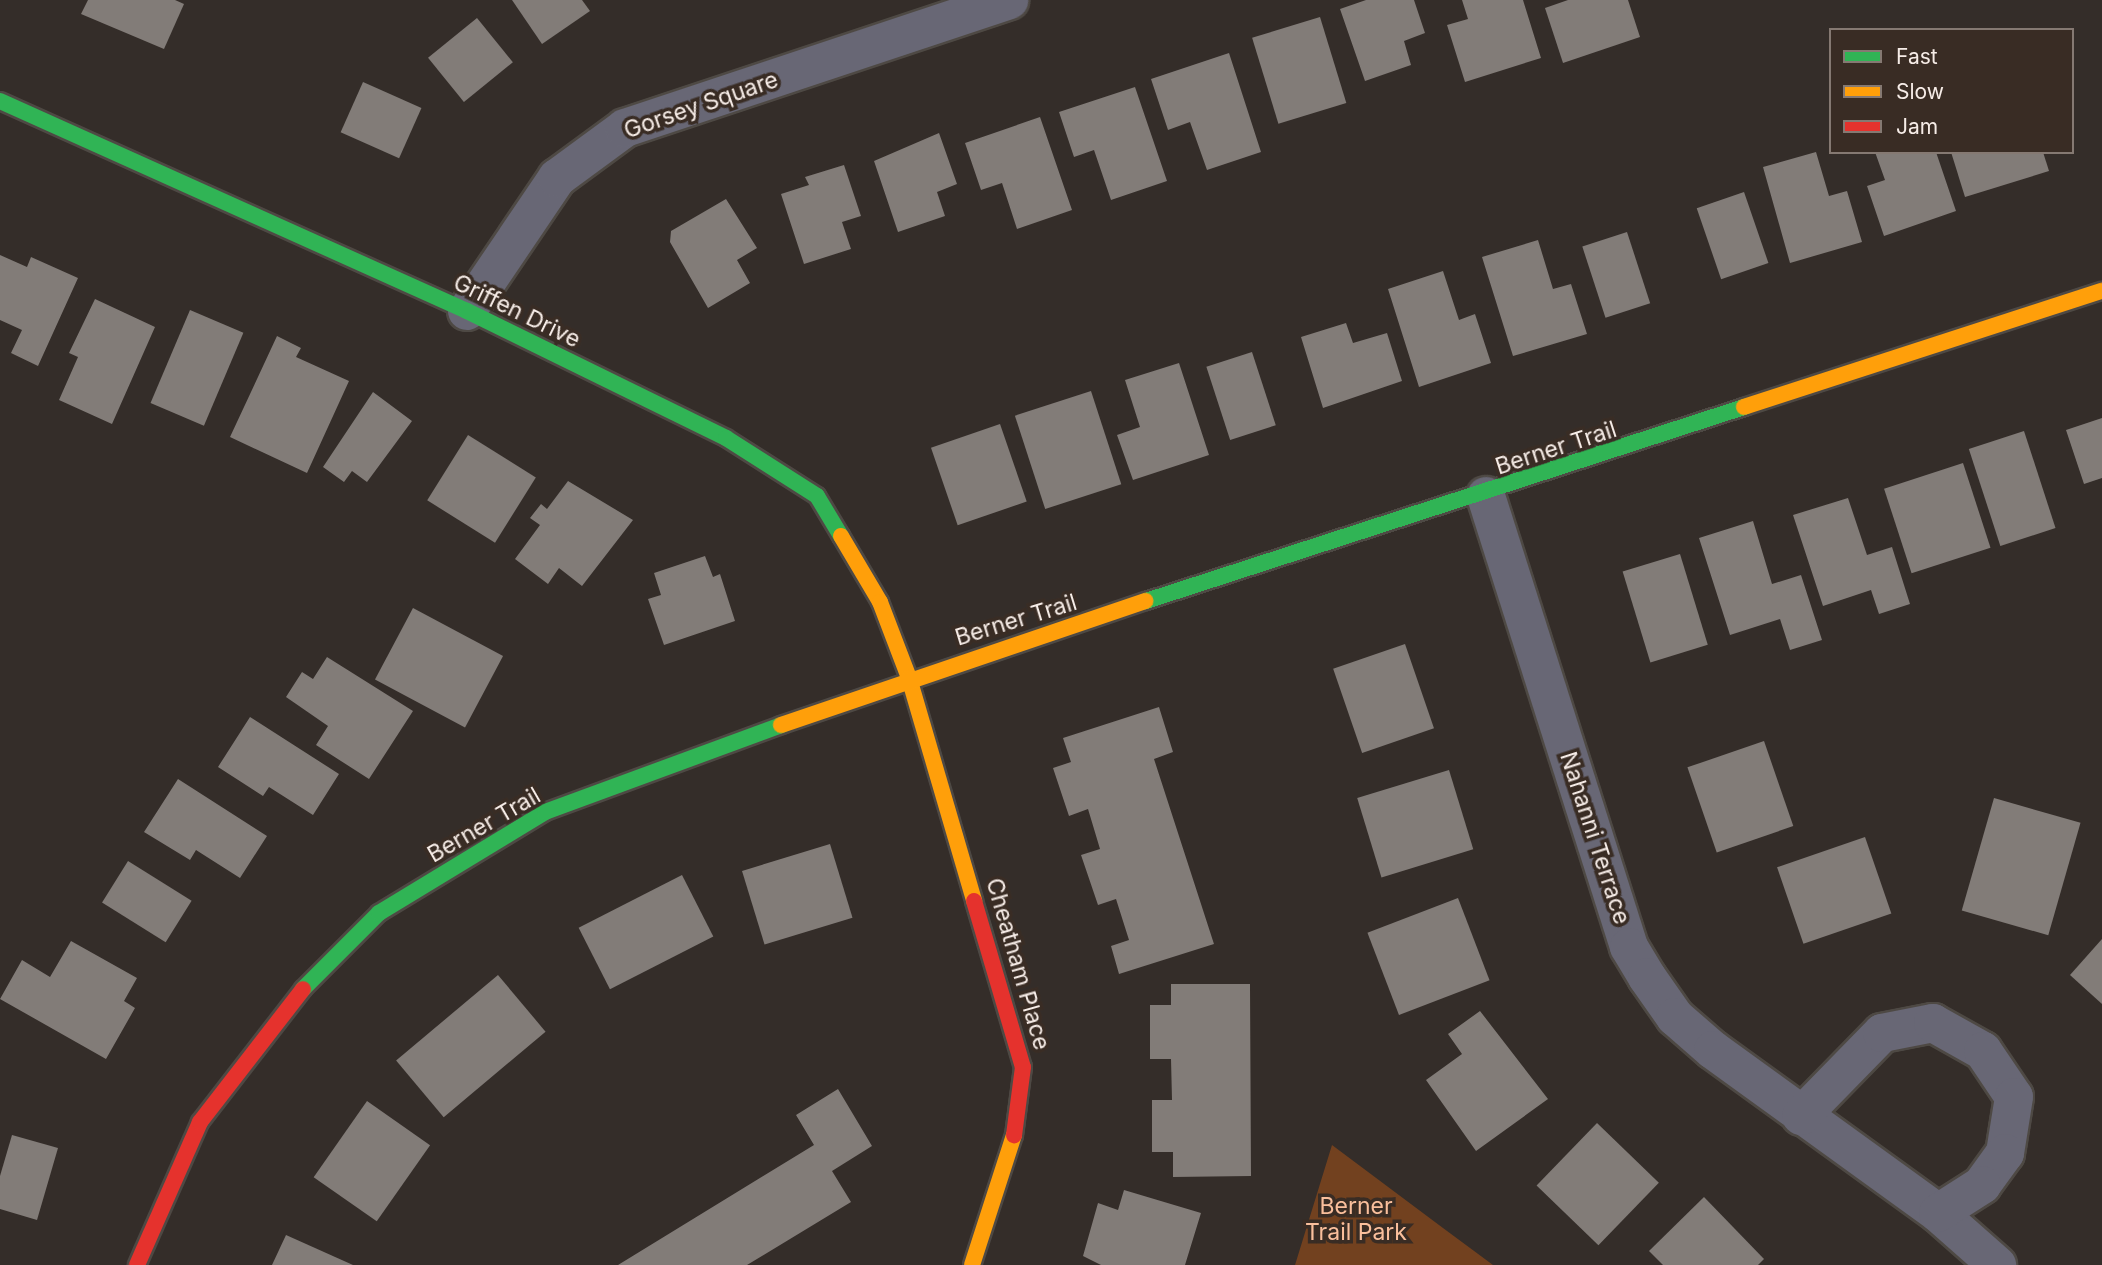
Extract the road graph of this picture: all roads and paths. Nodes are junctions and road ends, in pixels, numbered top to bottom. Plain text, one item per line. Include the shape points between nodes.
1 (1009, 0) edge
2 (0, 101) edge
3 (2102, 291) edge
4 (467, 311) junction
5 (1486, 496) junction
6 (909, 678) junction
7 (1801, 1116) junction
8 (1938, 1213) junction
9 (137, 1265) edge
10 (972, 1265) edge
11 (1997, 1265) edge

1 - 4 street, Gorsey Square via 625,128 557,178
2 - 4 street, Griffen Drive
3 - 5 street, Berner Trail
4 - 6 street, Griffen Drive via 726,438 817,496 874,590
5 - 6 street, Berner Trail
5 - 7 street, Nahanni Terrace via 1629,947 1675,1017
6 - 9 street, Berner Trail via 545,812 379,913 279,1013 200,1122
6 - 10 street, Cheatham Place via 1023,1067 1016,1129
7 - 8 street, Nahanni Terrace
7 - 8 street via 1882,1033 1933,1023 1983,1051 2014,1097 2005,1153 1982,1185
8 - 11 street, Nahanni Terrace

